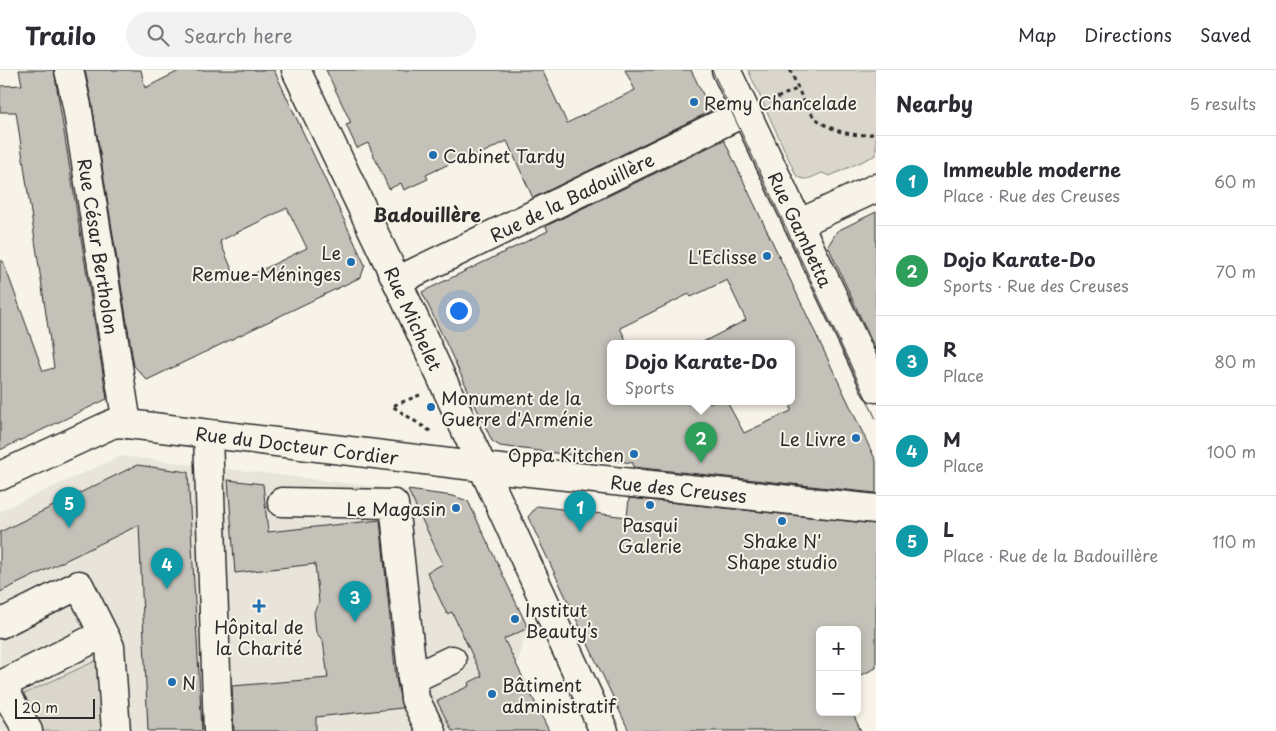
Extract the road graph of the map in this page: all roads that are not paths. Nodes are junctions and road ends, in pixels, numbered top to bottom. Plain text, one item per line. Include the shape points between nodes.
1 (69, 70) edge
2 (296, 70) edge
3 (726, 70) edge
4 (755, 108) junction
5 (876, 188) edge
6 (798, 224) junction
7 (397, 281) junction
8 (876, 388) edge
9 (119, 424) junction
10 (208, 435) junction
11 (482, 467) junction
12 (0, 476) edge
13 (282, 502) dead end
14 (876, 509) edge
15 (0, 624) edge
16 (103, 634) junction
17 (452, 660) dead end
18 (412, 679) junction
19 (0, 685) edge
20 (28, 731) edge
21 (116, 731) edge
22 (218, 731) edge
23 (430, 731) edge
24 (604, 731) edge

1 - 9 street, Rue César Bertholon via 77,106
2 - 7 street, Rue Michelet
3 - 4 street, Rue Gambetta
4 - 6 street, Rue Gambetta
4 - 7 street, Rue de la Badouillère
5 - 6 street
6 - 8 street, Rue Gambetta
7 - 11 street, Rue Michelet
9 - 10 street, Rue du Docteur Cordier
9 - 12 street
10 - 11 street, Rue du Docteur Cordier
10 - 22 street
11 - 14 street, Rue des Creuses
11 - 24 street, Rue Michelet
13 - 18 street via 394,504
15 - 16 street via 79,585
16 - 19 street
16 - 21 street via 110,647
17 - 18 street
18 - 23 street via 415,700
19 - 20 street

